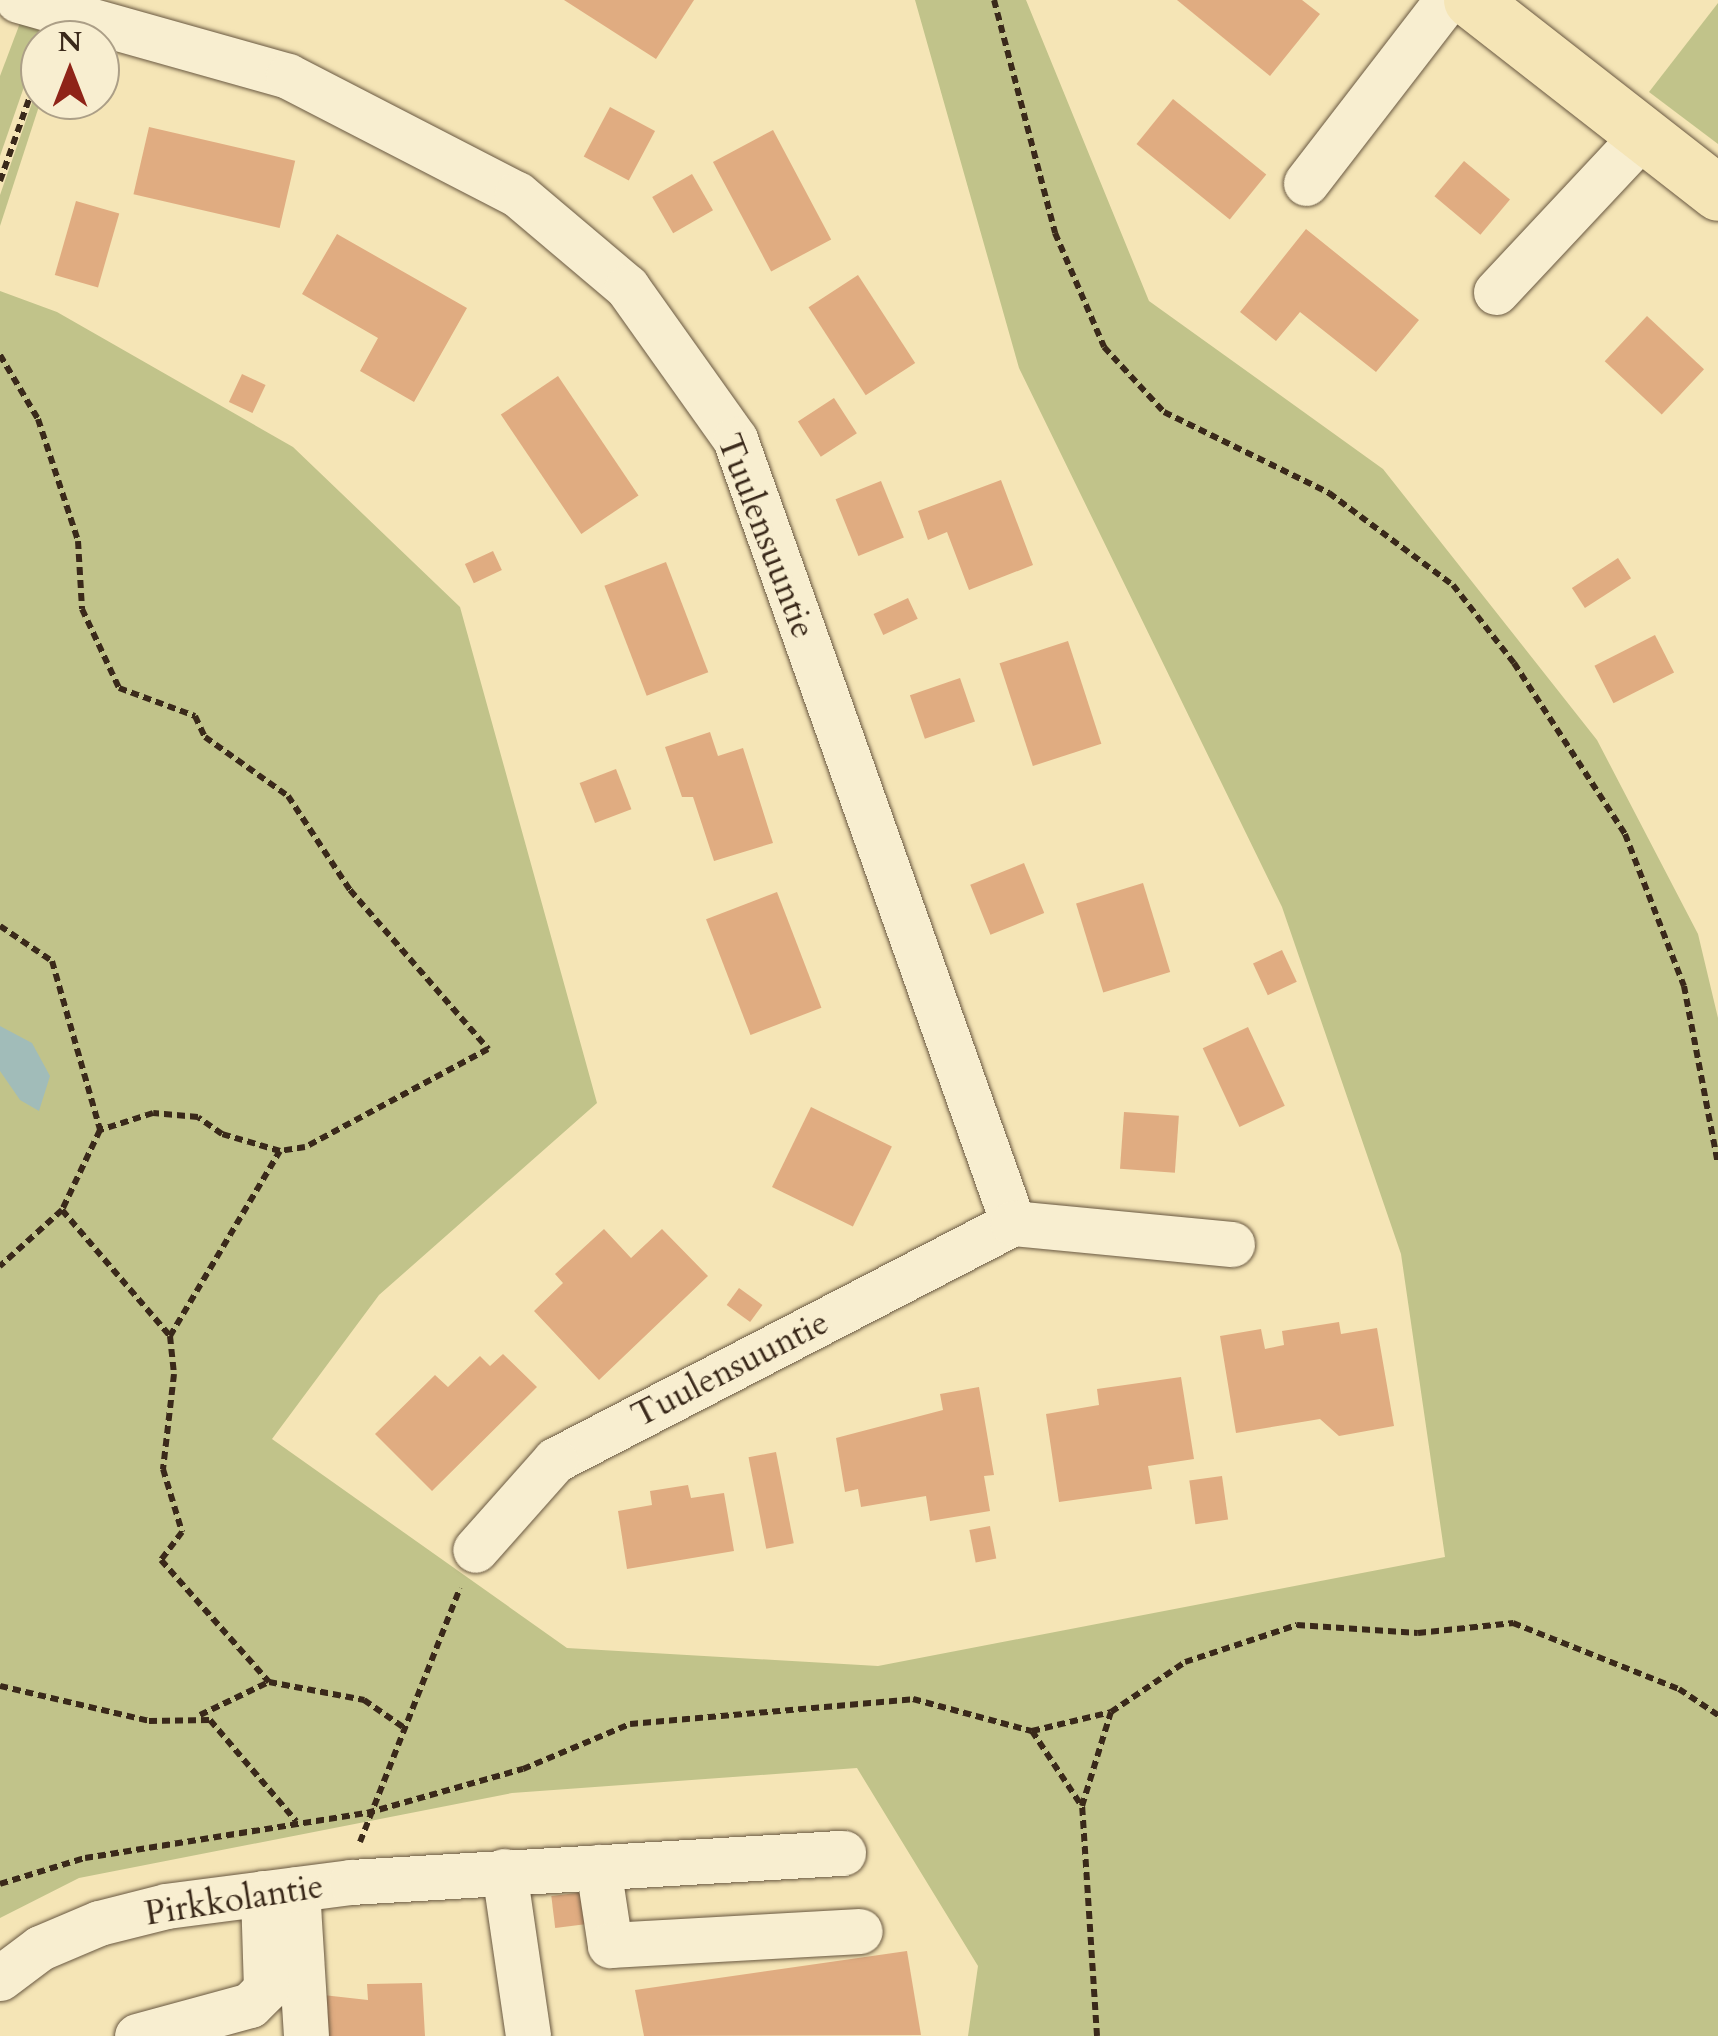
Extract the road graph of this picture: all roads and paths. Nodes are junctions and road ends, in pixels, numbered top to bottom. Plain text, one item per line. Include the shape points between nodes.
1 (16, 0) edge
2 (994, 0) edge
3 (1447, 0) edge
4 (1471, 0) edge
5 (22, 120) edge
6 (1644, 134) junction
7 (0, 181) edge
8 (1306, 183) dead end
9 (1718, 193) edge
10 (1496, 292) dead end
11 (0, 355) edge
12 (0, 926) edge
13 (100, 1130) junction
14 (280, 1151) junction
15 (1718, 1164) edge
16 (62, 1210) junction
17 (1013, 1223) junction
18 (1232, 1244) dead end
19 (0, 1266) edge
20 (170, 1336) junction
21 (476, 1550) joint
22 (269, 1682) junction
23 (0, 1686) edge
24 (1111, 1712) junction
25 (1718, 1715) edge
26 (199, 1716) junction
27 (402, 1727) junction
28 (1032, 1731) junction
29 (1082, 1806) junction
30 (367, 1814) junction
31 (297, 1822) junction
32 (843, 1854) dead end
33 (598, 1866) junction
34 (494, 1872) junction
35 (0, 1884) edge
36 (280, 1891) junction
37 (860, 1931) dead end
38 (0, 1978) edge
39 (136, 2036) edge
40 (306, 2036) edge
41 (528, 2036) edge
42 (1097, 2036) edge

1 - 17 street, Tuulensuuntie via 288,76 516,194 627,288 735,439
2 - 15 path via 1055,233 1104,347 1164,412 1330,493 1453,586 1514,662 1626,834 1684,986
3 - 8 street
4 - 6 main road
5 - 7 path
6 - 9 main road
6 - 10 street
11 - 14 path via 38,419 78,540 82,609 119,688 195,716 205,737 288,796 350,890 488,1050 305,1147
12 - 13 path via 52,961
13 - 14 path via 153,1113 198,1117 222,1134
13 - 16 path
14 - 20 path
16 - 19 path
16 - 20 path
17 - 18 street
17 - 21 street, Tuulensuuntie via 555,1460
20 - 22 path via 174,1374 163,1469 182,1532 162,1560
21 - 27 path
22 - 26 path
22 - 27 path via 364,1700
23 - 26 path via 149,1721
24 - 25 path via 1185,1662 1297,1625 1418,1634 1513,1623 1679,1689
24 - 28 path
24 - 29 path
26 - 31 path via 210,1720
27 - 30 path
28 - 29 path
28 - 30 path via 913,1699 630,1724 523,1769
29 - 42 path
30 - 31 path
31 - 35 path via 85,1858
32 - 33 street, Pirkkolantie
33 - 34 street, Pirkkolantie
33 - 37 street via 610,1945
34 - 36 street, Pirkkolantie
34 - 41 street
36 - 38 street, Pirkkolantie via 98,1923 40,1948
36 - 39 street via 266,1989 250,2005
36 - 40 street

